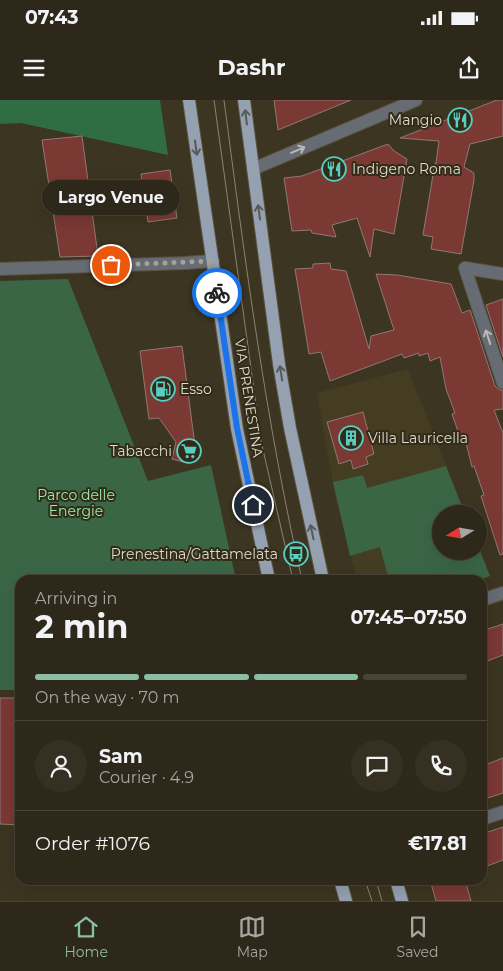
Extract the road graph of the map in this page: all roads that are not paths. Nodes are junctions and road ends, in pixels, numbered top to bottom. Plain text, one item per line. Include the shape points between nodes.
1 (189, 100) edge
2 (244, 100) edge
3 (416, 100) edge
4 (253, 169) junction
5 (213, 261) junction
6 (0, 269) edge
7 (503, 274) edge
8 (503, 384) edge
9 (268, 575) edge
10 (322, 575) edge
11 (503, 594) edge
12 (487, 599) edge
13 (503, 812) edge
14 (487, 817) edge
15 (341, 885) edge
16 (397, 885) edge
17 (346, 901) edge
18 (402, 901) edge

1 -> 5 main road, VIA PRENESTINA
4 -> 2 main road
4 -> 3 street
10 -> 4 main road via 279,364
5 - 6 street
5 - 9 main road, VIA PRENESTINA via 237,428
8 -> 7 street via 465,268
11 - 12 street
13 - 14 street
15 - 17 main road
16 - 18 main road

